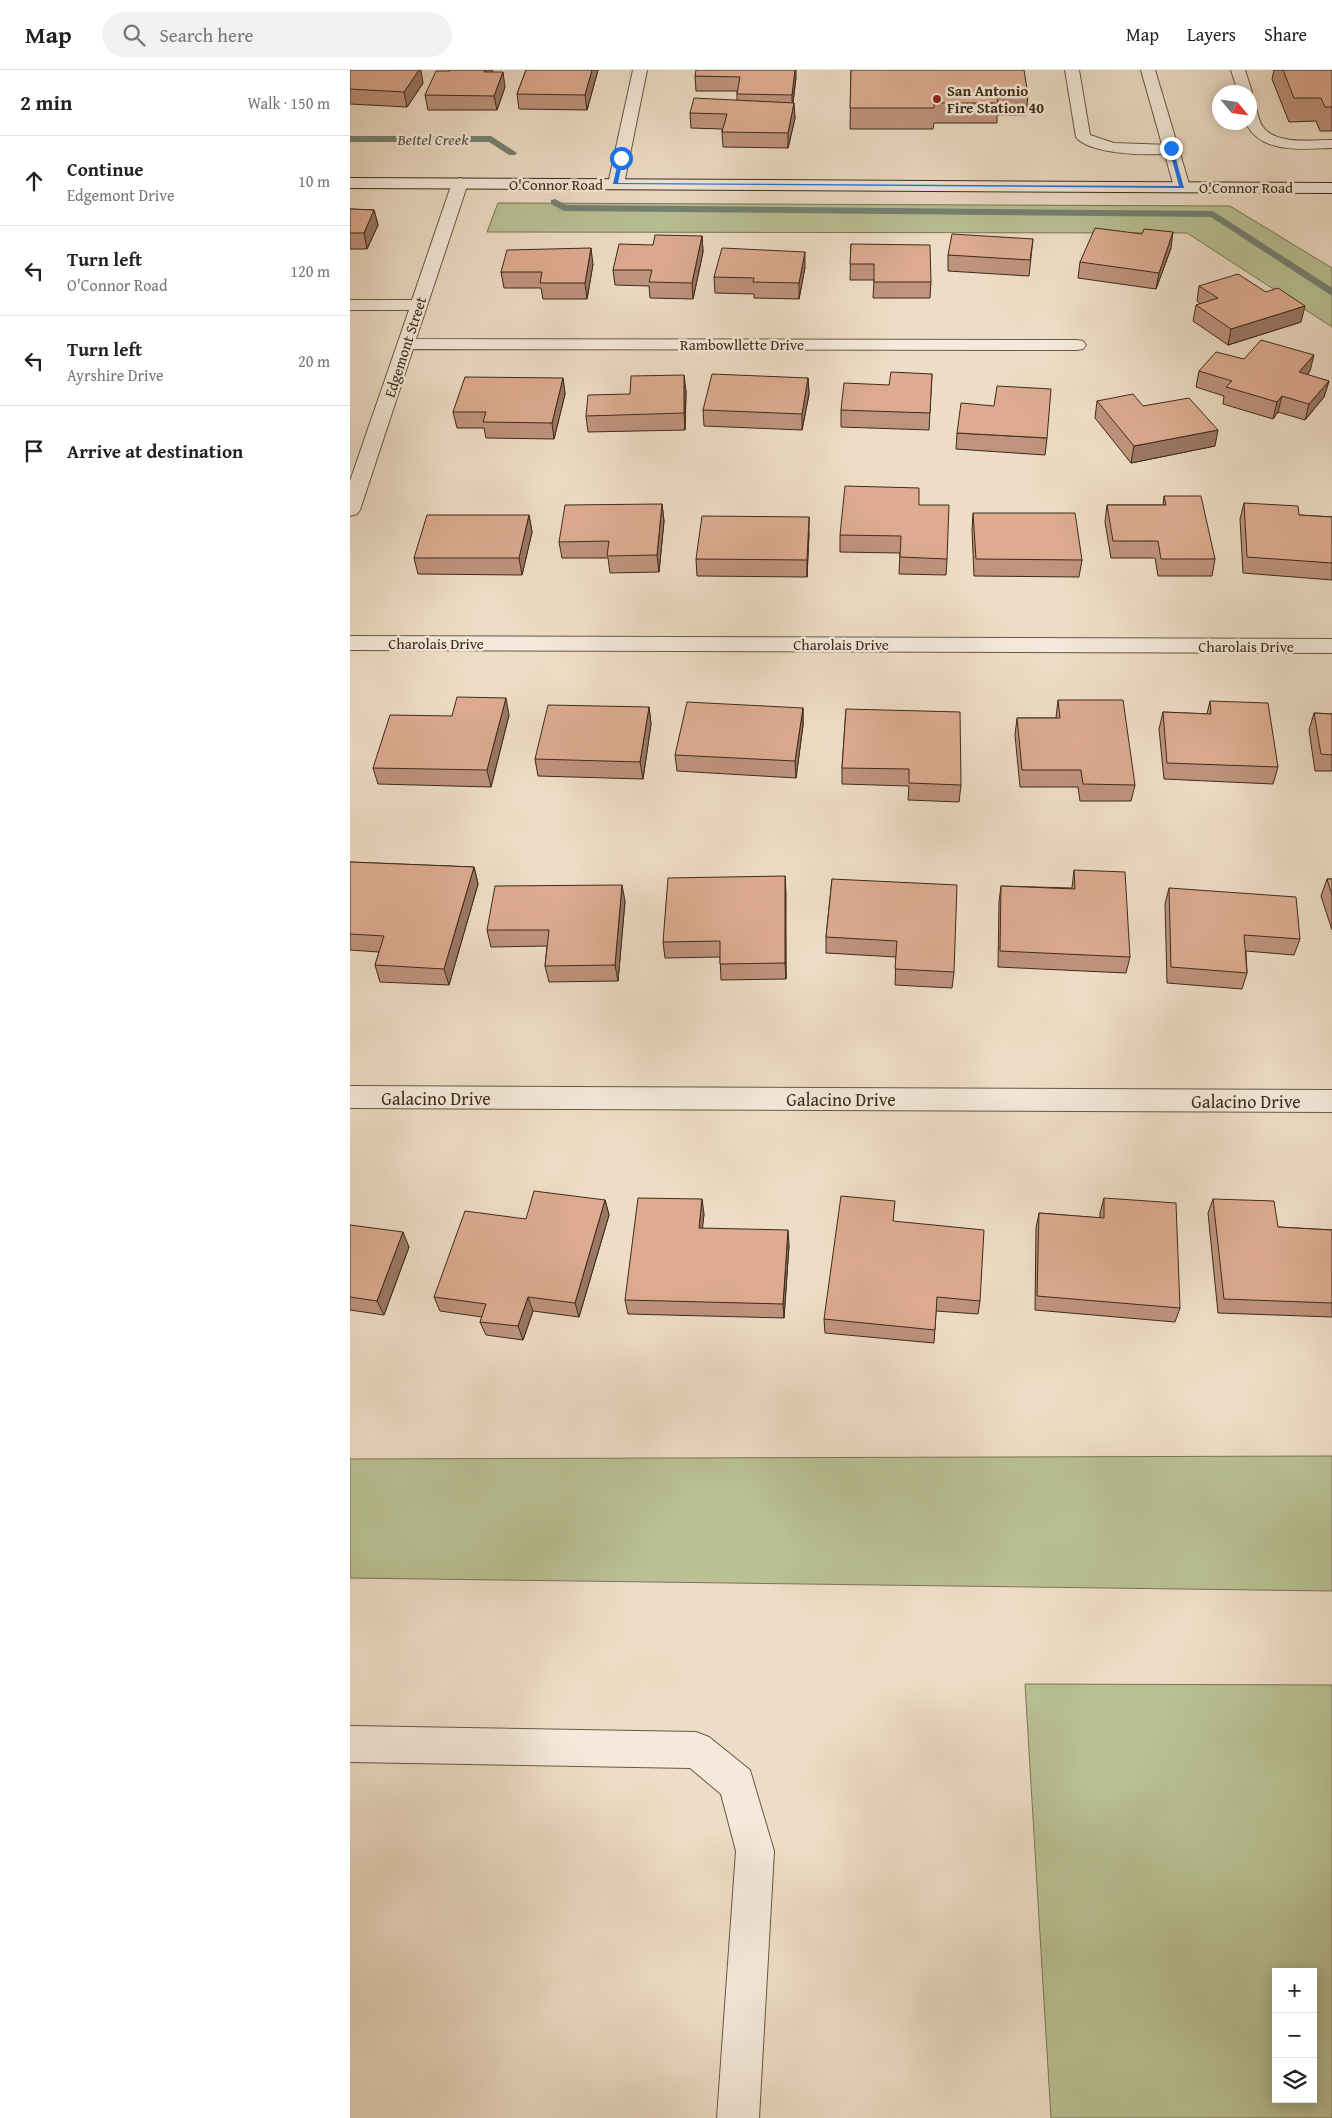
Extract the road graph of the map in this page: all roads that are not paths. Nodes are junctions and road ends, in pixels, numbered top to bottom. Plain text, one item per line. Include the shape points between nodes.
1 (640, 70) edge
2 (1072, 70) edge
3 (1148, 70) edge
4 (1238, 70) edge
5 (1243, 85) edge
6 (1257, 130) edge
7 (1332, 144) edge
8 (1171, 148) junction
9 (350, 183) edge
10 (460, 183) junction
11 (616, 184) junction
12 (1182, 187) junction
13 (1332, 188) edge
14 (350, 305) edge
15 (418, 305) junction
16 (406, 344) junction
17 (1077, 345) dead end
18 (350, 510) edge
19 (350, 643) edge
20 (1332, 646) edge
21 (350, 1097) edge
22 (1332, 1102) edge
23 (350, 1744) edge
24 (738, 2118) edge

1 - 11 street
2 - 8 street via 1083,136 1095,144 1113,148
3 - 8 street
4 - 5 street
6 - 7 street via 1271,140 1295,145
8 - 12 street
9 - 10 street, O'Connor Road
10 - 11 street, O'Connor Road
10 - 15 street, Edgemont Street
11 - 12 street, O'Connor Road
12 - 13 street, O'Connor Road
14 - 15 street
15 - 16 street, Edgemont Street
16 - 17 street, Rambowllette Drive
16 - 18 street, Edgemont Street
19 - 20 street, Charolais Drive
21 - 22 street, Galacino Drive
23 - 24 street via 696,1750 737,1783 755,1851

